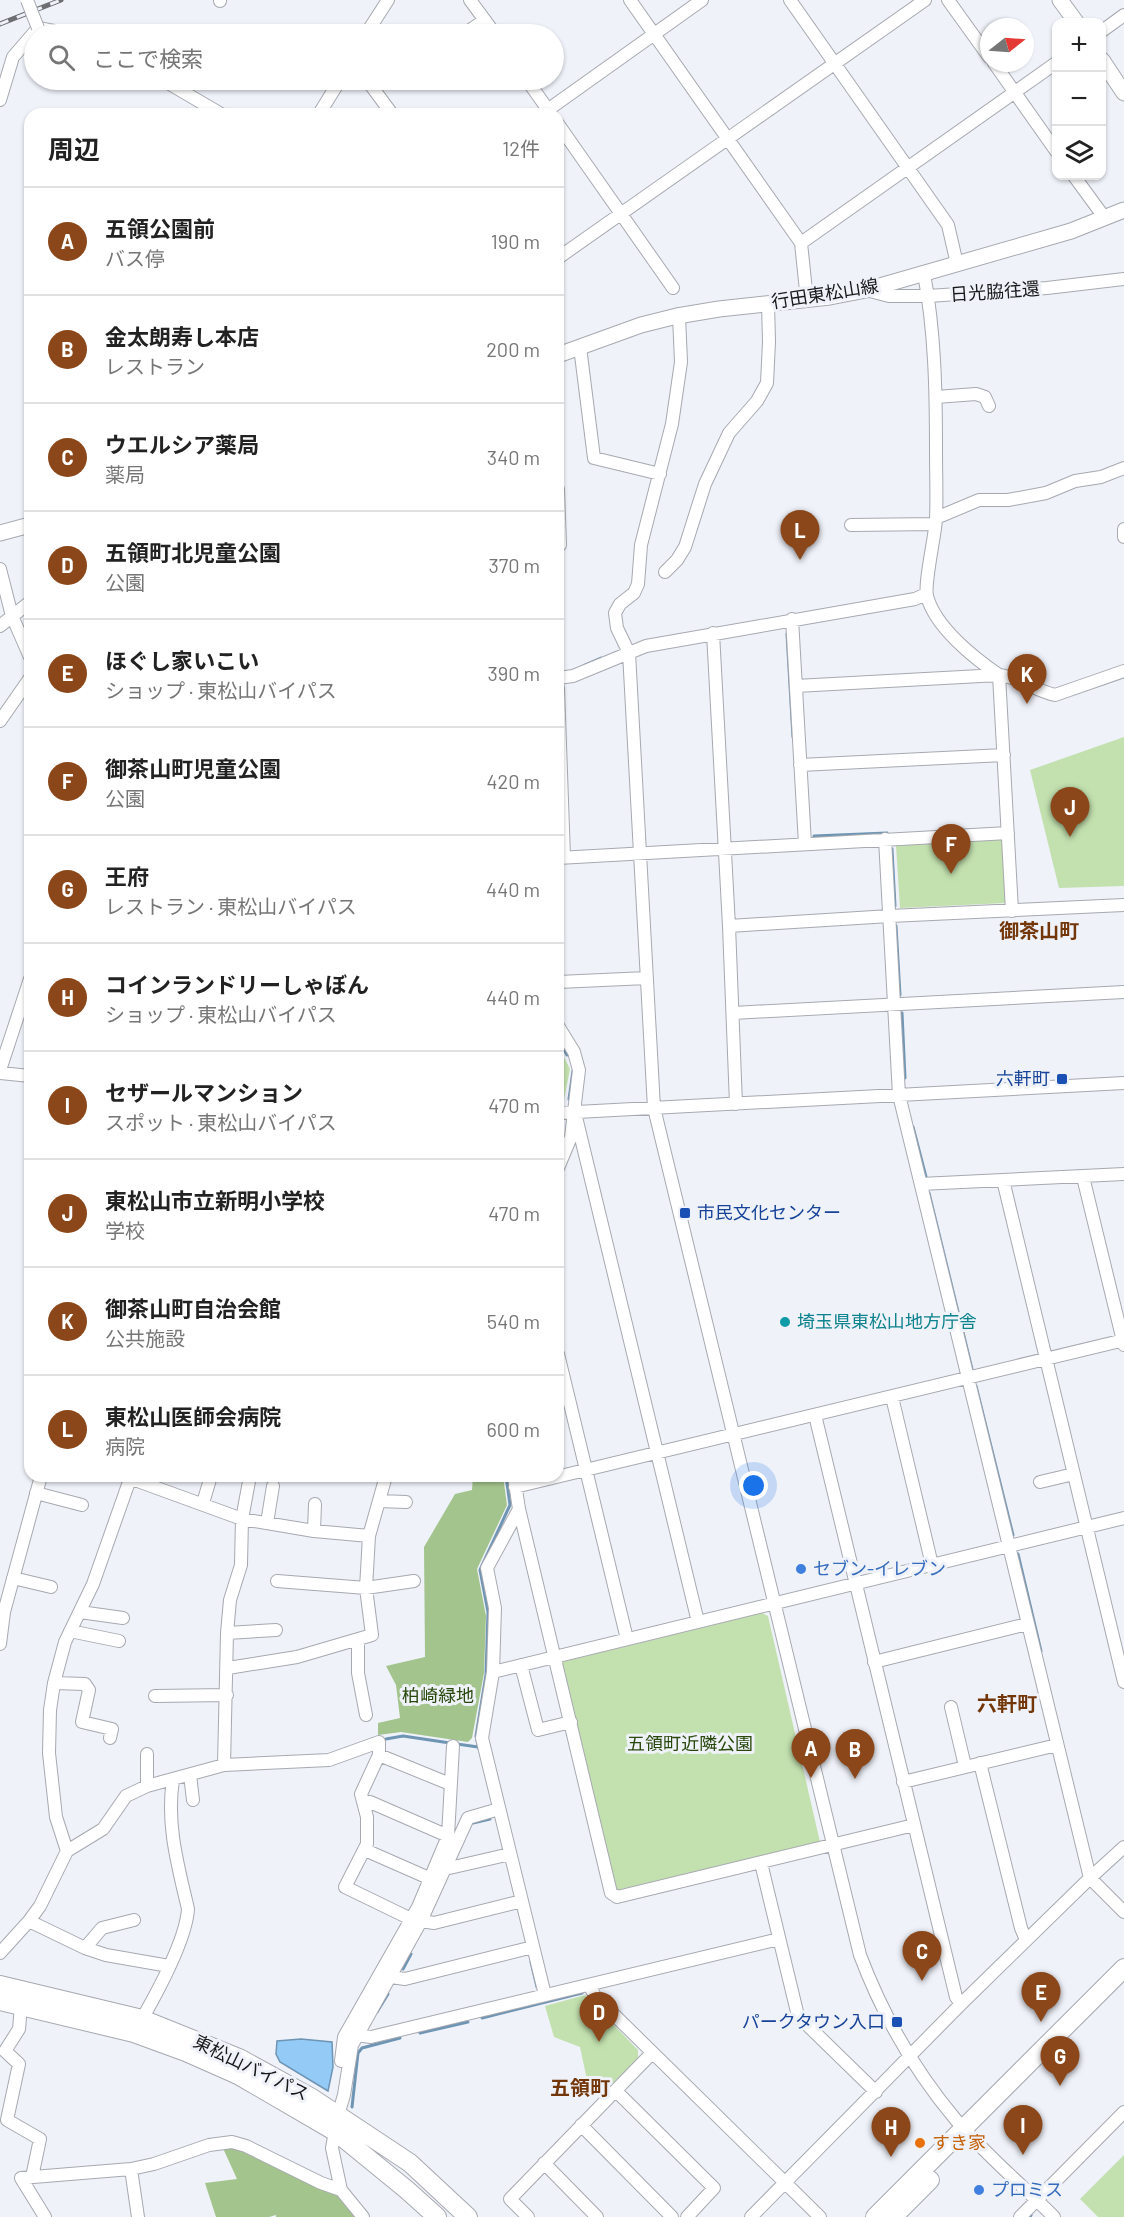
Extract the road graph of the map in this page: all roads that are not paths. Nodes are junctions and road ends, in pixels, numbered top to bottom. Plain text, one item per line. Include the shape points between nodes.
1 (27, 0) edge
2 (388, 0) edge
3 (470, 0) edge
4 (630, 0) edge
5 (702, 0) edge
6 (790, 0) edge
7 (926, 0) edge
8 (948, 0) edge
9 (1060, 0) edge
10 (1124, 15) edge
11 (1073, 18) edge
12 (485, 20) junction
13 (36, 24) edge
14 (372, 24) edge
15 (479, 24) edge
16 (488, 24) edge
17 (1106, 28) edge
18 (654, 35) junction
19 (24, 44) edge
20 (980, 44) edge
21 (835, 62) junction
22 (1052, 66) edge
23 (1106, 67) edge
24 (1001, 72) edge
25 (180, 90) edge
26 (334, 90) edge
27 (374, 90) edge
28 (532, 90) edge
29 (1015, 92) junction
30 (1124, 93) edge
31 (0, 99) edge
32 (211, 108) edge
33 (323, 108) edge
34 (388, 108) edge
35 (544, 108) edge
36 (554, 108) edge
37 (564, 132) edge
38 (727, 138) junction
39 (1052, 145) edge
40 (907, 167) junction
41 (1077, 180) edge
42 (1124, 210) edge
43 (622, 213) junction
44 (1104, 218) junction
45 (801, 243) junction
46 (564, 254) edge
47 (957, 264) junction
48 (924, 274) junction
49 (1124, 279) edge
50 (673, 288) dead end
51 (866, 290) junction
52 (928, 296) junction
53 (807, 300) junction
54 (768, 303) junction
55 (679, 316) junction
56 (580, 347) junction
57 (564, 351) edge
58 (936, 397) junction
59 (989, 406) dead end
60 (1124, 468) edge
61 (660, 474) junction
62 (936, 521) junction
63 (851, 525) dead end
64 (24, 527) edge
65 (1124, 529) edge
66 (0, 533) edge
67 (1124, 537) edge
68 (0, 569) edge
69 (665, 572) dead end
70 (927, 594) junction
71 (24, 607) edge
72 (12, 616) junction
73 (792, 619) junction
74 (0, 626) edge
75 (713, 633) junction
76 (24, 643) edge
77 (629, 653) junction
78 (1124, 671) edge
79 (999, 675) junction
80 (564, 677) edge
81 (796, 686) junction
82 (24, 687) edge
83 (0, 721) edge
84 (1004, 755) junction
85 (800, 765) junction
86 (1008, 833) junction
87 (885, 839) junction
88 (805, 844) junction
89 (724, 848) junction
90 (640, 853) junction
91 (564, 857) edge
92 (1124, 905) edge
93 (1012, 911) junction
94 (890, 916) junction
95 (729, 926) junction
96 (647, 978) junction
97 (564, 982) edge
98 (1124, 992) edge
99 (24, 997) edge
100 (893, 1004) junction
101 (733, 1013) junction
102 (564, 1036) edge
103 (0, 1071) edge
104 (24, 1075) edge
105 (1124, 1083) edge
106 (899, 1095) junction
107 (736, 1104) junction
108 (654, 1108) junction
109 (564, 1113) edge
110 (575, 1113) junction
111 (564, 1154) edge
112 (1124, 1174) edge
113 (1083, 1177) junction
114 (1003, 1180) junction
115 (921, 1184) junction
116 (1124, 1342) edge
117 (1046, 1359) junction
118 (968, 1378) junction
119 (564, 1379) edge
120 (892, 1396) junction
121 (815, 1415) junction
122 (733, 1435) junction
123 (658, 1454) junction
124 (586, 1471) junction
125 (564, 1474) edge
126 (1074, 1474) junction
127 (39, 1482) edge
128 (125, 1482) edge
129 (142, 1482) edge
130 (209, 1482) edge
131 (249, 1482) edge
132 (384, 1482) edge
133 (514, 1482) edge
134 (1040, 1482) dead end
135 (273, 1486) dead end
136 (36, 1493) junction
137 (379, 1501) junction
138 (406, 1502) dead end
139 (203, 1503) junction
140 (315, 1504) dead end
141 (82, 1505) dead end
142 (519, 1509) junction
143 (1124, 1518) edge
144 (243, 1519) junction
145 (267, 1523) junction
146 (1087, 1527) junction
147 (314, 1531) junction
148 (369, 1536) junction
149 (1008, 1546) junction
150 (932, 1565) junction
151 (14, 1578) junction
152 (277, 1581) dead end
153 (414, 1581) dead end
154 (855, 1583) junction
155 (51, 1587) dead end
156 (366, 1588) junction
157 (774, 1603) junction
158 (80, 1612) junction
159 (123, 1618) dead end
160 (698, 1622) junction
161 (1027, 1624) junction
162 (276, 1630) dead end
163 (70, 1631) junction
164 (227, 1633) junction
165 (358, 1639) junction
166 (627, 1639) junction
167 (119, 1641) dead end
168 (0, 1644) edge
169 (555, 1657) junction
170 (874, 1662) junction
171 (521, 1665) junction
172 (228, 1668) junction
173 (493, 1672) junction
174 (1124, 1682) edge
175 (54, 1683) junction
176 (227, 1695) junction
177 (155, 1696) dead end
178 (951, 1707) dead end
179 (366, 1715) dead end
180 (571, 1722) junction
181 (110, 1738) dead end
182 (1056, 1744) junction
183 (453, 1746) dead end
184 (147, 1754) dead end
185 (379, 1755) junction
186 (980, 1763) junction
187 (224, 1765) junction
188 (965, 1766) junction
189 (190, 1775) junction
190 (173, 1780) junction
191 (903, 1782) junction
192 (450, 1784) junction
193 (147, 1786) junction
194 (193, 1800) dead end
195 (364, 1803) junction
196 (499, 1809) junction
197 (468, 1818) junction
198 (448, 1823) junction
199 (914, 1826) junction
200 (448, 1836) junction
201 (832, 1845) junction
202 (1124, 1848) edge
203 (365, 1850) junction
204 (67, 1851) junction
205 (510, 1854) junction
206 (761, 1863) junction
207 (445, 1869) junction
208 (1090, 1878) junction
209 (431, 1879) junction
210 (522, 1901) junction
211 (1124, 1912) edge
212 (134, 1920) dead end
213 (416, 1920) junction
214 (29, 1921) junction
215 (779, 1939) junction
216 (1026, 1940) junction
217 (533, 1947) junction
218 (85, 1948) junction
219 (0, 1953) edge
220 (169, 1966) junction
221 (1124, 1968) edge
222 (391, 1977) junction
223 (0, 1985) edge
224 (589, 1985) junction
225 (1124, 1986) edge
226 (545, 1995) junction
227 (0, 2001) edge
228 (961, 2004) junction
229 (21, 2006) junction
230 (142, 2019) junction
231 (356, 2035) junction
232 (652, 2053) junction
233 (909, 2057) junction
234 (616, 2091) junction
235 (876, 2092) junction
236 (344, 2095) junction
237 (1124, 2112) edge
238 (337, 2123) junction
239 (580, 2126) junction
240 (968, 2132) junction
241 (544, 2163) junction
242 (131, 2169) junction
243 (32, 2177) junction
244 (785, 2183) junction
245 (341, 2190) junction
246 (1037, 2200) junction
247 (45, 2217) edge
248 (138, 2217) edge
249 (363, 2217) edge
250 (437, 2217) edge
251 (468, 2217) edge
252 (528, 2217) edge
253 (597, 2217) edge
254 (672, 2217) edge
255 (687, 2217) edge
256 (751, 2217) edge
257 (820, 2217) edge
258 (874, 2217) edge
259 (893, 2217) edge
260 (1020, 2217) edge
261 (1054, 2217) edge

1 - 13 street, bridge
2 - 14 street
3 - 12 street
4 - 18 street
5 - 18 street
6 - 21 street
7 - 21 street
8 - 20 street
9 - 11 main road
10 - 17 street
12 - 15 street
12 - 16 street
18 - 36 street
18 - 38 street
19 - 31 street via 13,57
21 - 38 street
21 - 40 street
22 - 29 street
23 - 30 main road
24 - 29 street
25 - 32 street
26 - 33 street
27 - 34 street
28 - 35 street
29 - 39 street
29 - 40 street
37 - 43 street
38 - 43 street
38 - 45 street
40 - 45 street
40 - 47 street via 948,225
41 - 44 street
42 - 44 main road, 行田東松山線
43 - 46 street
43 - 50 street
44 - 47 main road, 行田東松山線
45 - 53 street
47 - 48 main road, 行田東松山線
48 - 51 main road, 行田東松山線
48 - 52 street
49 - 52 street, 日光脇往還
51 - 52 street, 日光脇往還 via 889,296
51 - 53 main road, 行田東松山線
52 - 58 street
53 - 54 main road, 行田東松山線
54 - 55 main road, 行田東松山線
54 - 69 street via 766,383 757,401 729,433 705,484 685,547
55 - 56 main road, 行田東松山線
55 - 61 street via 681,362
56 - 57 main road, 行田東松山線
56 - 61 street via 594,458
58 - 59 street via 976,394 985,397
58 - 62 street
60 - 62 street via 1046,493 1008,500 979,500
61 - 77 street via 641,544 638,584 615,613
62 - 63 street
62 - 70 street
64 - 66 main road
65 - 67 street
68 - 72 street
70 - 73 street
70 - 79 street via 951,634
71 - 72 street
72 - 74 street
72 - 76 street
73 - 75 street
73 - 81 street
75 - 77 street
75 - 89 street
77 - 80 street
77 - 90 street
78 - 79 street via 1055,695
79 - 81 street
79 - 84 street
81 - 85 street
82 - 83 street
84 - 85 street
84 - 86 street
85 - 88 street
86 - 87 street
86 - 93 street
87 - 88 street
87 - 94 street
88 - 89 street
89 - 90 street
89 - 95 street
90 - 91 street
90 - 96 street
92 - 93 street
93 - 94 street
94 - 95 street
94 - 100 street
95 - 101 street
96 - 97 street
96 - 108 street
98 - 100 street
99 - 103 street
100 - 101 street
100 - 106 street
101 - 107 street
102 - 110 street via 578,1060
103 - 104 street
105 - 106 street
106 - 107 street
106 - 115 street
107 - 108 street
108 - 110 street
108 - 122 street
109 - 110 street
110 - 111 street
110 - 123 street
112 - 113 street
113 - 114 street
113 - 116 street
114 - 115 street
114 - 117 street
115 - 118 street
116 - 117 street
117 - 118 street
117 - 126 street
118 - 120 street
118 - 149 street
119 - 124 street
120 - 121 street
120 - 150 street
121 - 122 street
121 - 154 street
122 - 123 street
122 - 157 street
123 - 124 street
123 - 160 street
124 - 125 street
124 - 166 street
126 - 134 street
126 - 146 street
127 - 136 street
128 - 158 street via 93,1584
129 - 139 street
130 - 139 street
131 - 144 street
132 - 137 street
133 - 142 street
135 - 145 street
136 - 141 street
136 - 151 street
137 - 138 street
137 - 148 street
139 - 144 street
140 - 147 street
142 - 169 street
142 - 173 street via 487,1568 495,1608
143 - 146 street
144 - 145 street
144 - 164 street via 242,1564 230,1600
145 - 147 street
146 - 149 street
146 - 174 street
147 - 148 street
148 - 156 street
149 - 150 street
149 - 161 street
150 - 154 street
151 - 155 street
151 - 168 street
152 - 156 street
153 - 156 street
154 - 157 street
154 - 170 street
156 - 165 street via 372,1635
157 - 160 street
157 - 201 street
158 - 159 street
158 - 163 street
160 - 166 street
161 - 170 street
161 - 182 street
162 - 164 street
163 - 167 street
163 - 175 street
164 - 172 street
165 - 172 street via 297,1657
165 - 179 street via 358,1673
166 - 169 street
169 - 171 street
169 - 180 street
170 - 191 street
171 - 173 street
171 - 180 street via 538,1730
172 - 176 street
173 - 196 street via 482,1738
175 - 181 street via 85,1684 89,1690 82,1722 112,1729
175 - 204 street via 49,1753 56,1816
176 - 177 street
176 - 187 street
178 - 188 street
180 - 206 street via 613,1896
182 - 186 street
182 - 208 street
183 - 192 street
184 - 193 street
185 - 187 street via 379,1742 329,1760
185 - 192 street
185 - 195 street via 361,1794
186 - 188 street
186 - 216 street
187 - 189 street
188 - 191 street
189 - 190 street
189 - 194 street
190 - 193 street
190 - 220 street via 171,1829 188,1920
191 - 199 street
192 - 198 street
193 - 204 street via 126,1796 103,1830
195 - 200 street
195 - 203 street
196 - 197 street
196 - 205 street
197 - 198 street
197 - 207 street
198 - 200 street
199 - 201 street
199 - 228 street via 956,1997
200 - 209 street
201 - 206 street
201 - 233 street via 860,1955 879,2002
202 - 208 street
203 - 209 street
203 - 213 street via 345,1887
204 - 214 street
205 - 207 street
205 - 210 street
206 - 215 street
207 - 213 street
208 - 211 street
208 - 216 street
209 - 213 street
210 - 213 street via 434,1923
210 - 217 street
212 - 218 street via 102,1928
213 - 222 street
213 - 236 street via 344,2037 339,2086
214 - 218 street
214 - 219 street
215 - 224 street
215 - 235 street via 798,2016
216 - 228 street
217 - 222 street via 405,1979
217 - 226 street
218 - 220 street
220 - 230 street
221 - 240 highway
222 - 231 street
223 - 230 highway, 東松山バイパス
224 - 226 street
224 - 232 street via 595,1996
225 - 240 highway
226 - 231 street via 371,2037
227 - 229 highway, 東松山バイパス
228 - 233 street
229 - 238 highway, 東松山バイパス via 108,2026 186,2052
229 - 243 street via 19,2029 5,2051 19,2064 7,2120 40,2139
230 - 238 highway, 東松山バイパス via 239,2058 312,2098
231 - 236 street
232 - 234 street
232 - 244 street
233 - 235 street
233 - 240 street
234 - 239 street
234 - 255 street via 714,2188
235 - 244 street
236 - 238 street
237 - 246 street
238 - 245 street via 332,2148
238 - 250 highway, 東松山バイパス
238 - 251 highway, 東松山バイパス via 410,2163
239 - 241 street
239 - 254 street
240 - 246 street
240 - 258 highway
240 - 259 highway
241 - 252 street via 510,2199
241 - 253 street
242 - 243 street
242 - 245 street via 209,2145 232,2142
242 - 248 street
243 - 247 street via 21,2178
244 - 256 street
244 - 257 street
245 - 249 street
246 - 260 street
246 - 261 street

